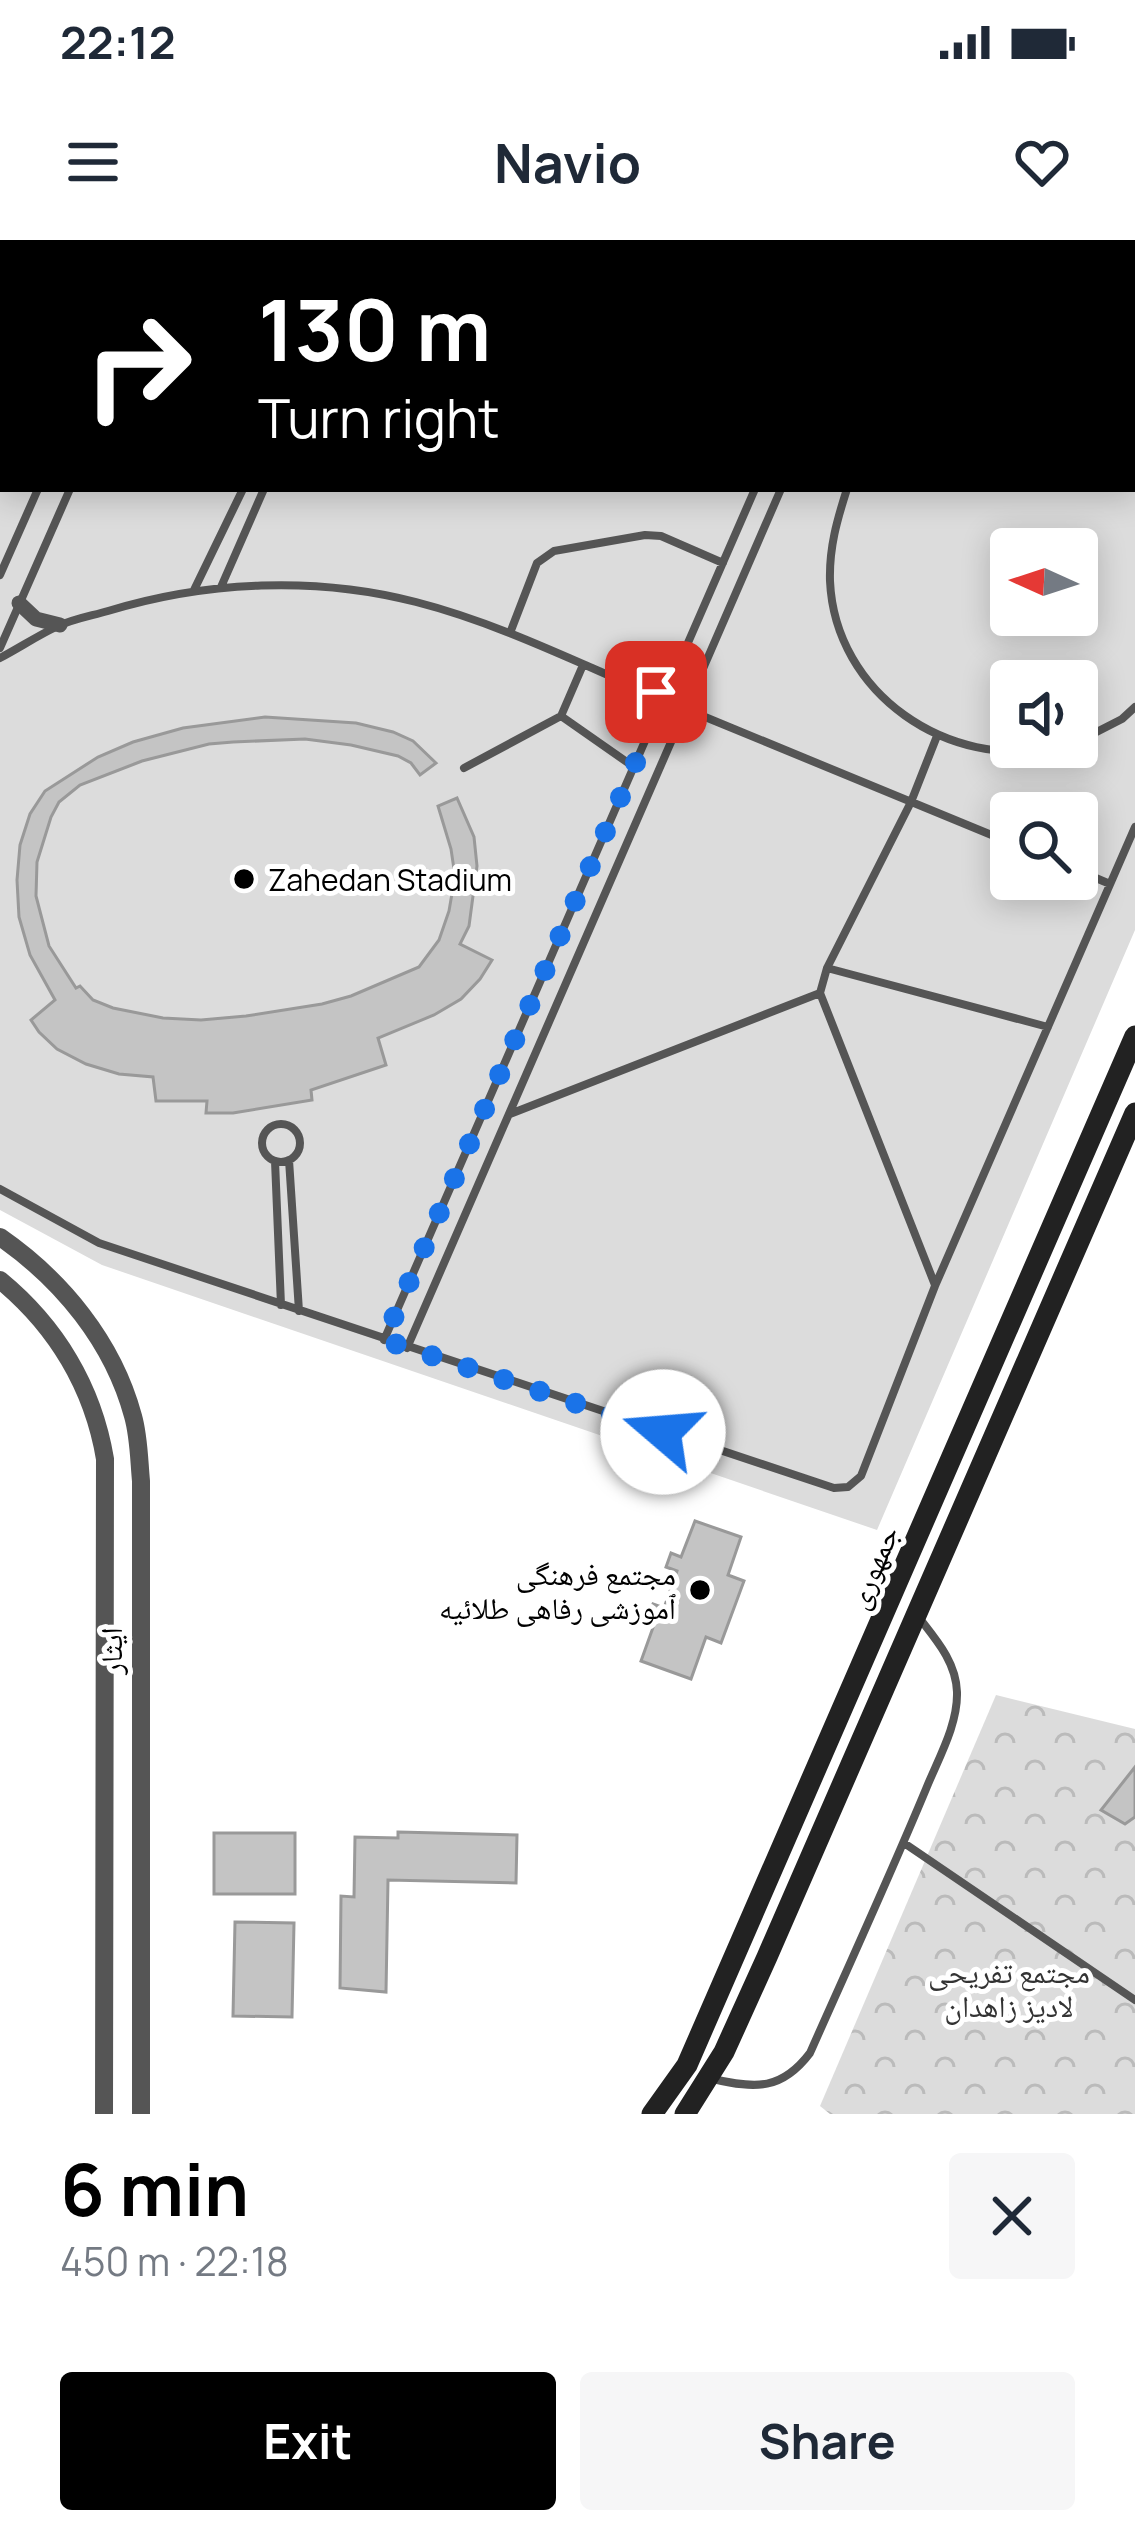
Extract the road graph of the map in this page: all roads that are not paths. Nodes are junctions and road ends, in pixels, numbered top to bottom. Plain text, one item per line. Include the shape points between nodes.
1 (37, 492) edge
2 (69, 492) edge
3 (241, 492) edge
4 (263, 492) edge
5 (754, 492) edge
6 (781, 492) edge
7 (846, 492) edge
8 (723, 563) junction
9 (0, 575) edge
10 (221, 587) junction
11 (194, 590) junction
12 (20, 603) junction
13 (60, 625) junction
14 (510, 633) junction
15 (0, 648) edge
16 (0, 658) edge
17 (583, 665) junction
18 (670, 684) junction
19 (692, 694) junction
20 (654, 695) junction
21 (1135, 707) edge
22 (693, 712) junction
23 (561, 716) junction
24 (655, 718) junction
25 (678, 726) junction
26 (1098, 731) edge
27 (937, 736) junction
28 (990, 751) edge
29 (634, 766) junction
30 (464, 768) dead end
31 (910, 802) junction
32 (1135, 826) edge
33 (990, 834) edge
34 (1098, 879) edge
35 (1110, 884) junction
36 (827, 968) junction
37 (820, 992) junction
38 (1048, 1027) junction
39 (1135, 1036) edge
40 (1135, 1113) edge
41 (509, 1114) junction
42 (290, 1160) junction
43 (274, 1161) junction
44 (0, 1190) edge
45 (0, 1238) edge
46 (0, 1280) edge
47 (935, 1286) junction
48 (281, 1305) junction
49 (299, 1311) junction
50 (384, 1340) junction
51 (407, 1348) junction
52 (915, 1614) junction
53 (904, 1843) junction
54 (1135, 2000) edge
55 (687, 2065) junction
56 (709, 2078) junction
57 (104, 2114) edge
58 (140, 2114) edge
59 (652, 2114) edge
60 (685, 2114) edge

1 - 9 lane
2 - 12 lane
3 - 11 lane
4 - 10 lane
5 - 8 lane
6 - 19 lane
7 - 27 lane via 832,536 830,584 841,632 863,674 896,710
8 - 14 lane via 661,536 554,551 537,563
8 - 18 lane
10 - 11 lane
10 - 14 lane via 347,589
11 - 13 lane
12 - 13 street
12 - 15 lane
13 - 16 lane
14 - 17 lane
17 - 20 lane
17 - 23 lane
18 - 19 lane
18 - 20 lane
19 - 22 lane
20 - 24 lane
21 - 26 lane
22 - 25 lane
22 - 31 lane
23 - 29 lane
23 - 30 lane
24 - 25 lane
24 - 29 lane
25 - 41 lane
27 - 28 lane
27 - 31 lane
29 - 50 lane
31 - 33 lane
31 - 36 lane
32 - 35 lane
34 - 35 lane
35 - 38 lane
36 - 37 lane
36 - 38 lane
37 - 41 lane
37 - 47 lane
38 - 47 lane
39 - 55 main road, جمهوری
40 - 52 main road, جمهوری
41 - 51 lane
42 - 43 lane
42 - 43 lane via 300,1141 279,1123 262,1136
42 - 49 lane
43 - 48 lane
44 - 48 lane via 99,1243
45 - 58 street, ایثار via 47,1274 91,1326 134,1416 141,1481
46 - 57 street, ایثار via 77,1371 105,1459
47 - 51 lane via 861,1476 848,1487
48 - 49 lane
49 - 50 lane
50 - 51 lane
52 - 53 lane via 949,1660 957,1698
52 - 56 main road, جمهوری
53 - 54 lane
53 - 56 lane via 796,2071 758,2086
55 - 56 lane
55 - 59 main road, جمهوری
56 - 60 main road, جمهوری

